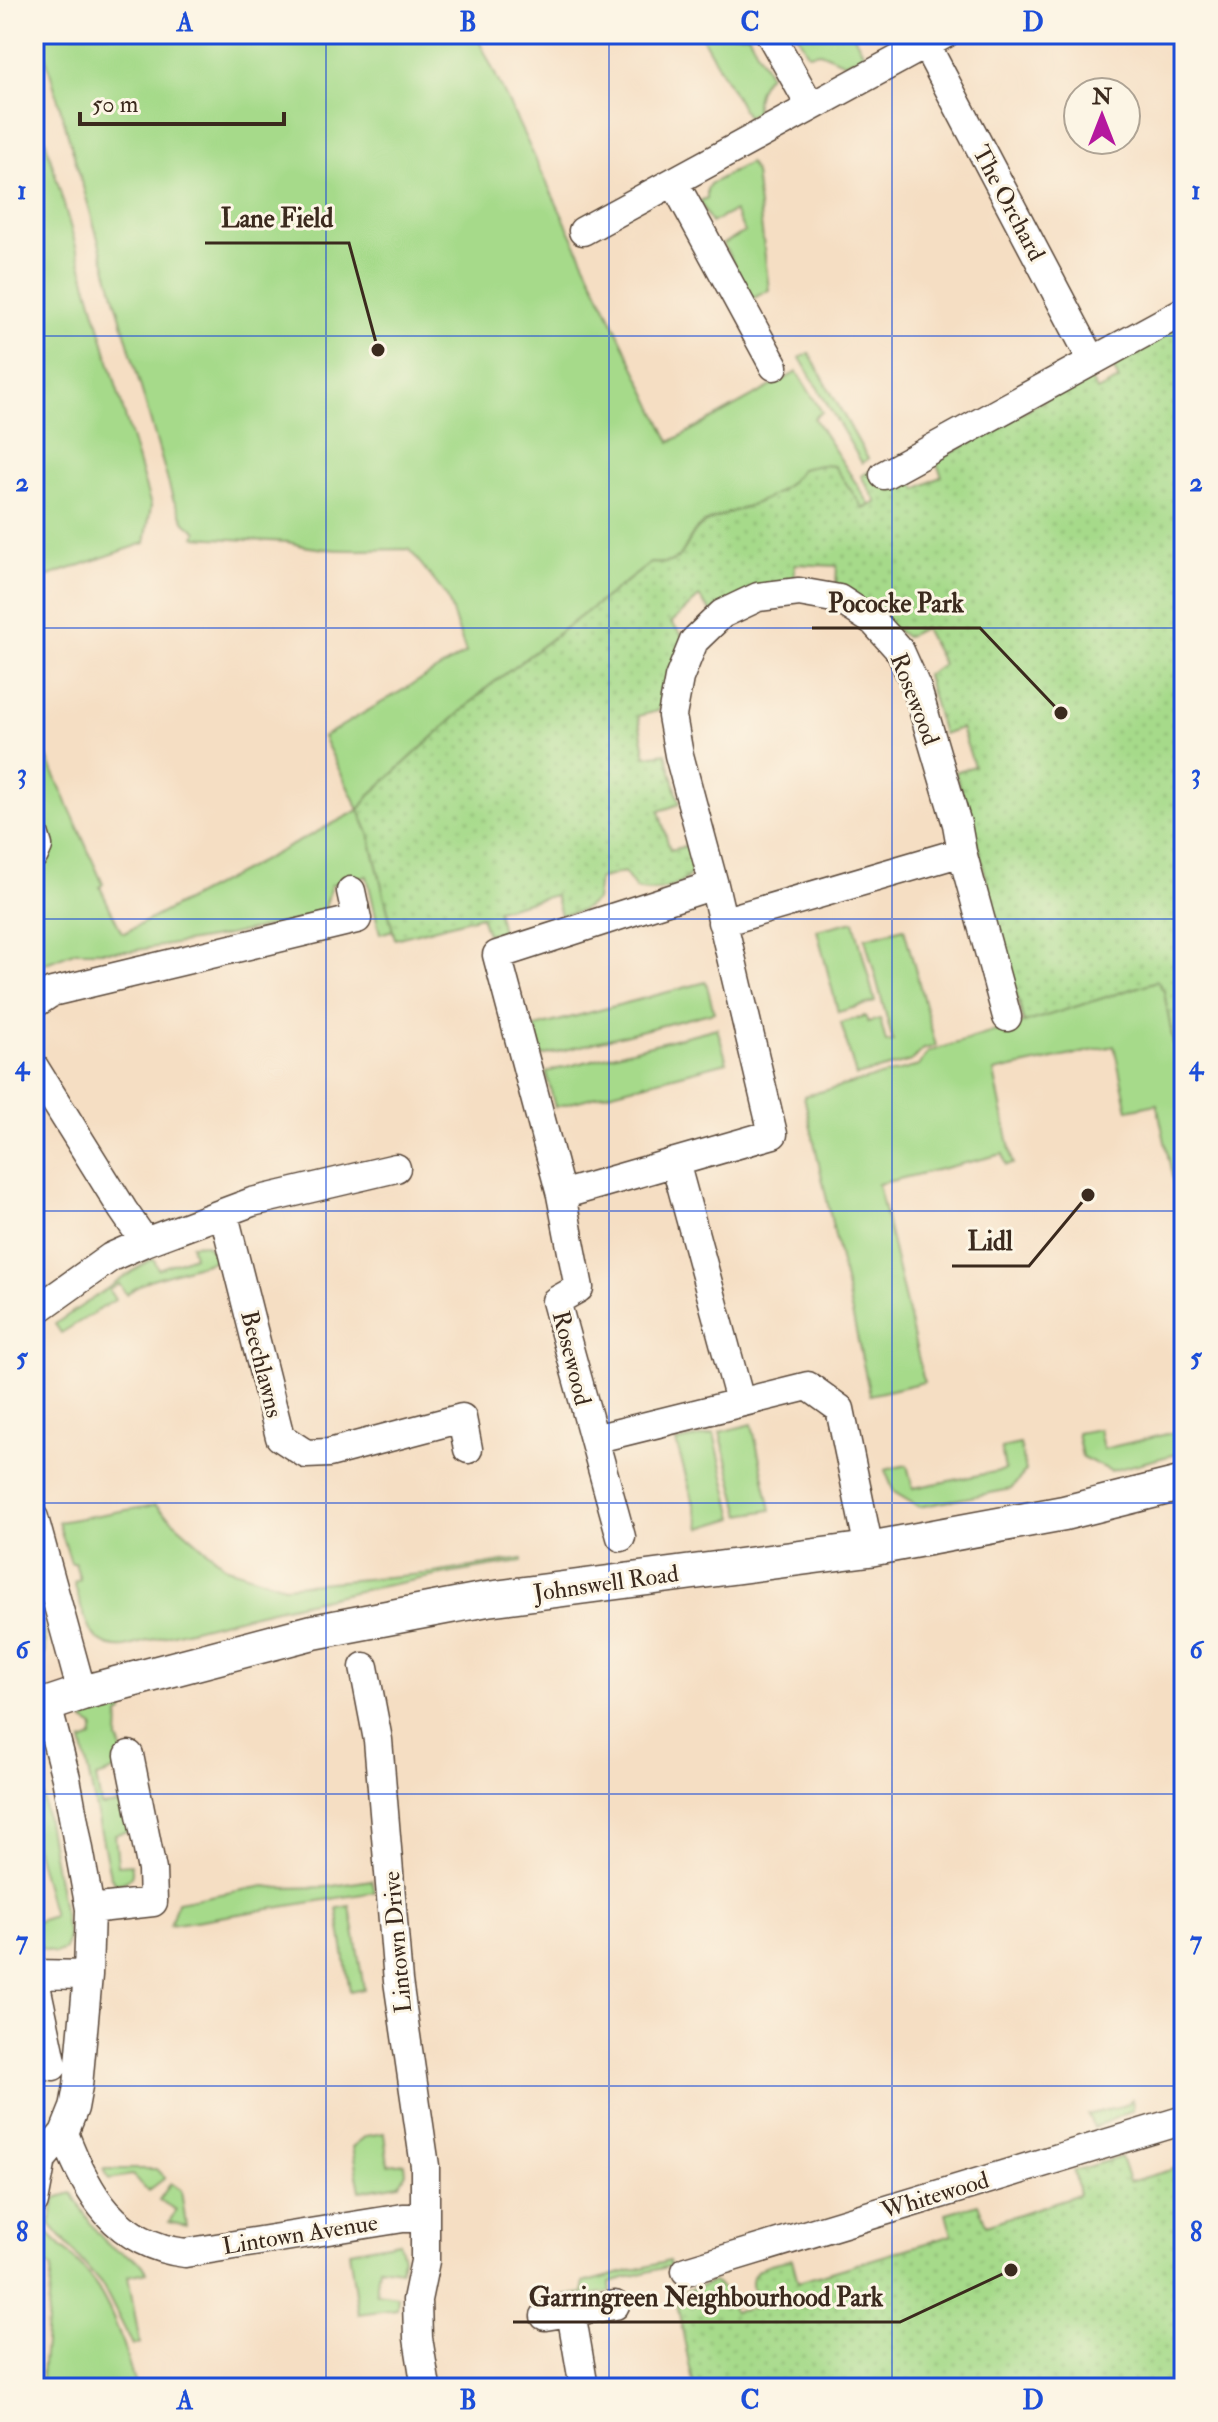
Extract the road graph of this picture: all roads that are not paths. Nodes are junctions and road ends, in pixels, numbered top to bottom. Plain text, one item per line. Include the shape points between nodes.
1 (770, 34) edge
2 (935, 39) edge
3 (811, 107) junction
4 (674, 182) junction
5 (583, 231) dead end
6 (1184, 311) edge
7 (1092, 360) junction
8 (774, 366) dead end
9 (884, 475) dead end
10 (34, 833) edge
11 (962, 852) junction
12 (34, 855) edge
13 (714, 885) junction
14 (351, 891) dead end
15 (722, 922) junction
16 (34, 1004) edge
17 (1007, 1017) dead end
18 (34, 1067) edge
19 (675, 1162) junction
20 (396, 1168) dead end
21 (561, 1195) junction
22 (224, 1215) junction
23 (145, 1242) junction
24 (34, 1312) edge
25 (740, 1401) junction
26 (594, 1439) junction
27 (468, 1449) dead end
28 (1184, 1483) edge
29 (34, 1518) edge
30 (621, 1537) dead end
31 (869, 1549) junction
32 (365, 1667) dead end
33 (82, 1693) junction
34 (40, 1707) edge
35 (129, 1755) dead end
36 (90, 1909) junction
37 (34, 1975) edge
38 (88, 1975) junction
39 (53, 2066) dead end
40 (1184, 2120) edge
41 (64, 2133) junction
42 (34, 2136) edge
43 (34, 2202) edge
44 (425, 2218) junction
45 (686, 2271) dead end
46 (615, 2305) dead end
47 (426, 2388) edge
48 (584, 2388) edge

1 - 3 street
2 - 3 street, The Orchard
2 - 7 street, The Orchard
3 - 4 street, The Orchard
4 - 5 street, The Orchard
4 - 8 street
6 - 7 street
7 - 9 street
10 - 12 street
11 - 13 street, Rosewood via 917,689 900,651 873,621 839,599 799,592 758,597 722,614 694,641 672,716
11 - 15 street
11 - 17 street, Rosewood
13 - 15 street, Rosewood
13 - 21 street, Rosewood via 497,955
14 - 16 street via 357,919 52,992
15 - 19 street, Rosewood via 773,1134
18 - 23 street
19 - 21 street, Rosewood
19 - 25 street
20 - 22 street via 252,1202
21 - 26 street, Rosewood via 579,1288 556,1301
22 - 23 street
22 - 27 street, Beechlawns via 280,1437 306,1454 329,1453 462,1418
23 - 24 street via 111,1257
25 - 26 street, Rosewood
25 - 31 street, Rosewood via 808,1386 840,1409
26 - 30 street, Rosewood
28 - 31 street, Johnswell Road via 1064,1513
29 - 33 street
31 - 33 street, Johnswell Road via 473,1602 313,1632
32 - 44 street, Lintown Drive via 378,1740 398,1981 425,2166
33 - 34 street, Johnswell Road
34 - 36 street via 66,1778
35 - 36 street via 152,1870 153,1902
36 - 38 street
37 - 38 street
37 - 39 street
38 - 41 street via 78,2086
40 - 45 street, Whitewood
41 - 42 street
41 - 43 street via 42,2159
41 - 44 street, Lintown Avenue via 81,2178 111,2219 164,2250 185,2253
44 - 47 street via 425,2261 417,2300
46 - 48 street via 558,2314

